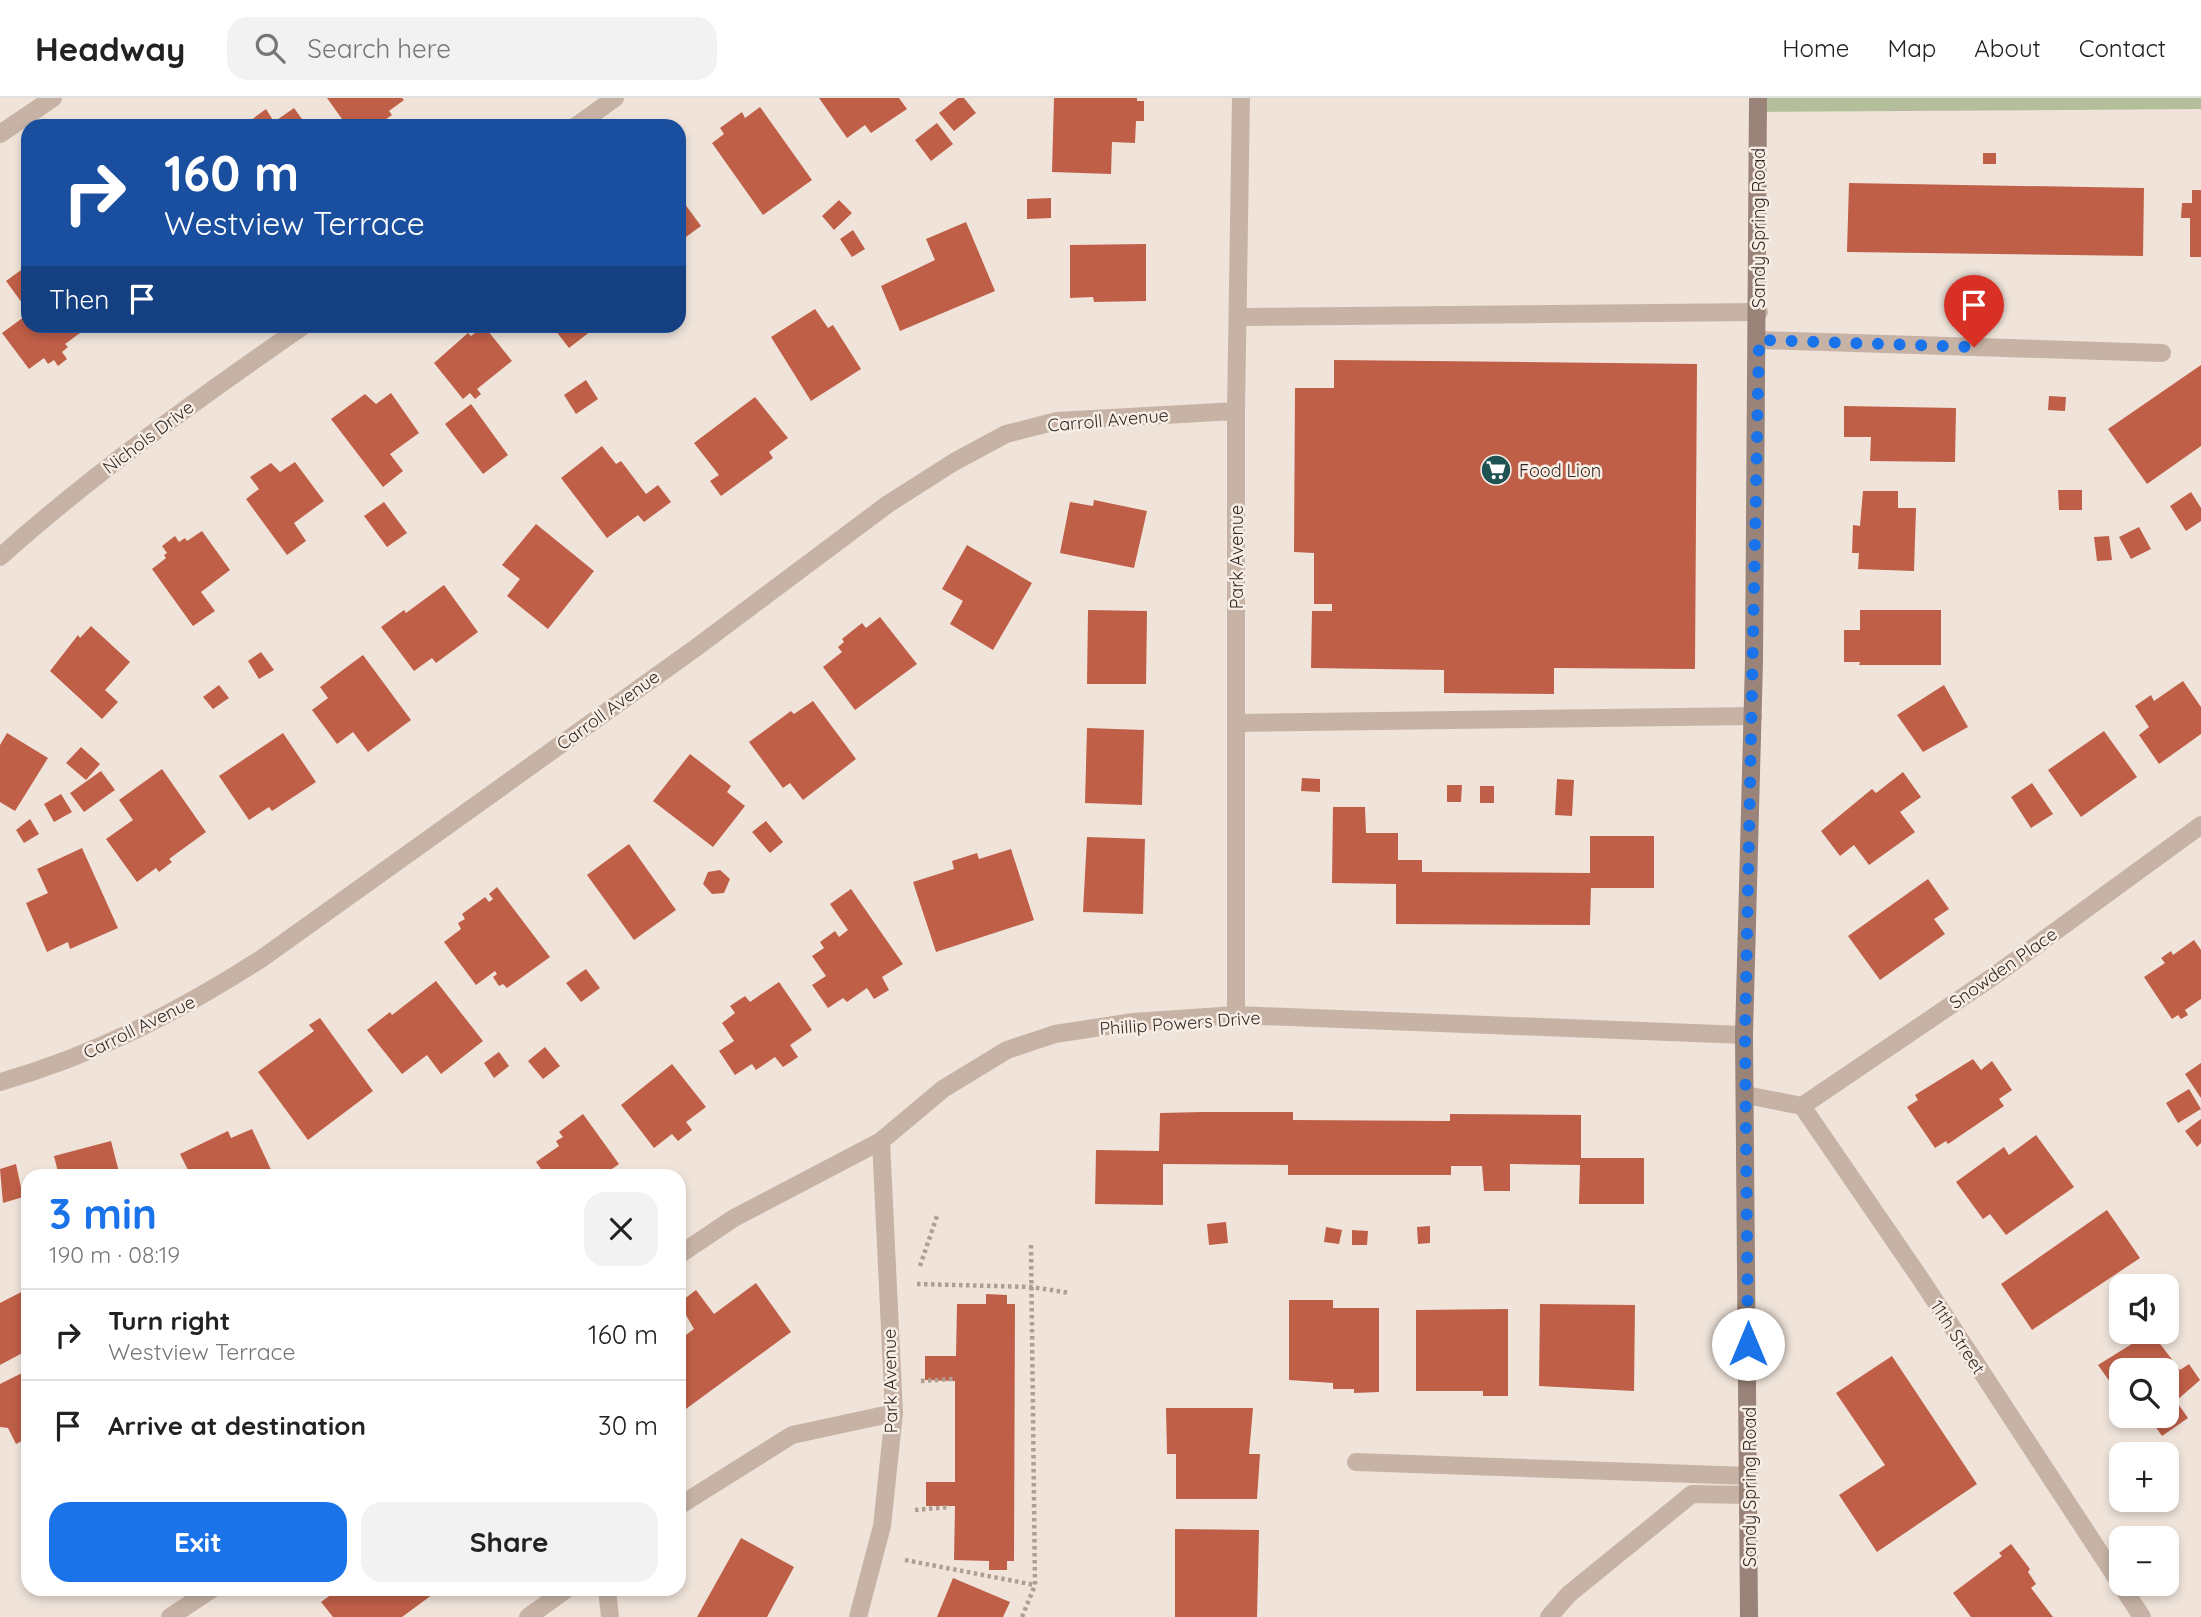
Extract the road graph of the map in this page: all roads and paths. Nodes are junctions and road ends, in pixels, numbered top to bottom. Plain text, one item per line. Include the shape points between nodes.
1 (53, 98) edge
2 (615, 98) edge
3 (1241, 98) edge
4 (1758, 98) edge
5 (22, 119) edge
6 (586, 119) edge
7 (21, 120) edge
8 (0, 134) edge
9 (1759, 312) junction
10 (1237, 317) junction
11 (293, 333) edge
12 (1759, 340) junction
13 (2162, 353) dead end
14 (1236, 411) junction
15 (0, 557) edge
16 (1753, 716) junction
17 (1236, 723) junction
18 (2201, 825) edge
19 (1236, 1016) junction
20 (1745, 1035) junction
21 (0, 1082) edge
22 (1746, 1095) junction
23 (1802, 1107) junction
24 (881, 1141) junction
25 (938, 1213) dead end
26 (1031, 1244) dead end
27 (686, 1250) edge
28 (914, 1284) junction
29 (1032, 1287) junction
30 (1070, 1293) dead end
31 (914, 1298) dead end
32 (954, 1379) dead end
33 (910, 1381) dead end
34 (894, 1413) junction
35 (1356, 1462) dead end
36 (1749, 1476) junction
37 (1749, 1495) junction
38 (910, 1498) dead end
39 (686, 1502) edge
40 (950, 1507) dead end
41 (906, 1548) dead end
42 (904, 1560) junction
43 (902, 1571) dead end
44 (1035, 1585) junction
45 (202, 1596) edge
46 (557, 1596) edge
47 (608, 1596) edge
48 (170, 1617) edge
49 (528, 1617) edge
50 (610, 1617) edge
51 (858, 1617) edge
52 (1022, 1617) edge
53 (1549, 1617) edge
54 (1749, 1617) edge
55 (2142, 1617) edge

1 - 5 street
2 - 6 street
3 - 10 street, Park Avenue
4 - 9 street, Sandy Spring Road
7 - 8 street
9 - 10 street
9 - 12 street, Sandy Spring Road
10 - 14 street, Park Avenue
11 - 15 street, Nichols Drive via 150,433
12 - 13 street
12 - 16 street, Sandy Spring Road
14 - 17 street, Park Avenue
14 - 21 street, Carroll Avenue via 1057,421 1006,434 954,462 888,504 261,959 186,1007 104,1048
16 - 17 street
16 - 20 street, Sandy Spring Road
17 - 19 street, Park Avenue
18 - 23 street, Snowden Place via 1994,976
19 - 20 street, Phillip Powers Drive
19 - 24 street, Phillip Powers Drive via 1133,1022 1055,1034 1007,1050 943,1089
20 - 22 street, Sandy Spring Road
22 - 23 street
22 - 36 street, Sandy Spring Road
23 - 55 street, 11th Street
24 - 27 street, Phillip Powers Drive via 734,1218
24 - 34 street, Park Avenue
25 - 28 path
26 - 29 path
28 - 29 path
28 - 31 path
29 - 30 path
29 - 44 path
32 - 33 path
34 - 39 street via 792,1435
34 - 51 street, Park Avenue via 882,1526
35 - 36 street
36 - 37 street, Sandy Spring Road
37 - 53 street via 1692,1494 1569,1594
37 - 54 street, Sandy Spring Road
38 - 40 path via 910,1511
41 - 42 path
42 - 43 path
42 - 44 path
44 - 52 path
45 - 48 street
46 - 49 street
47 - 50 street

